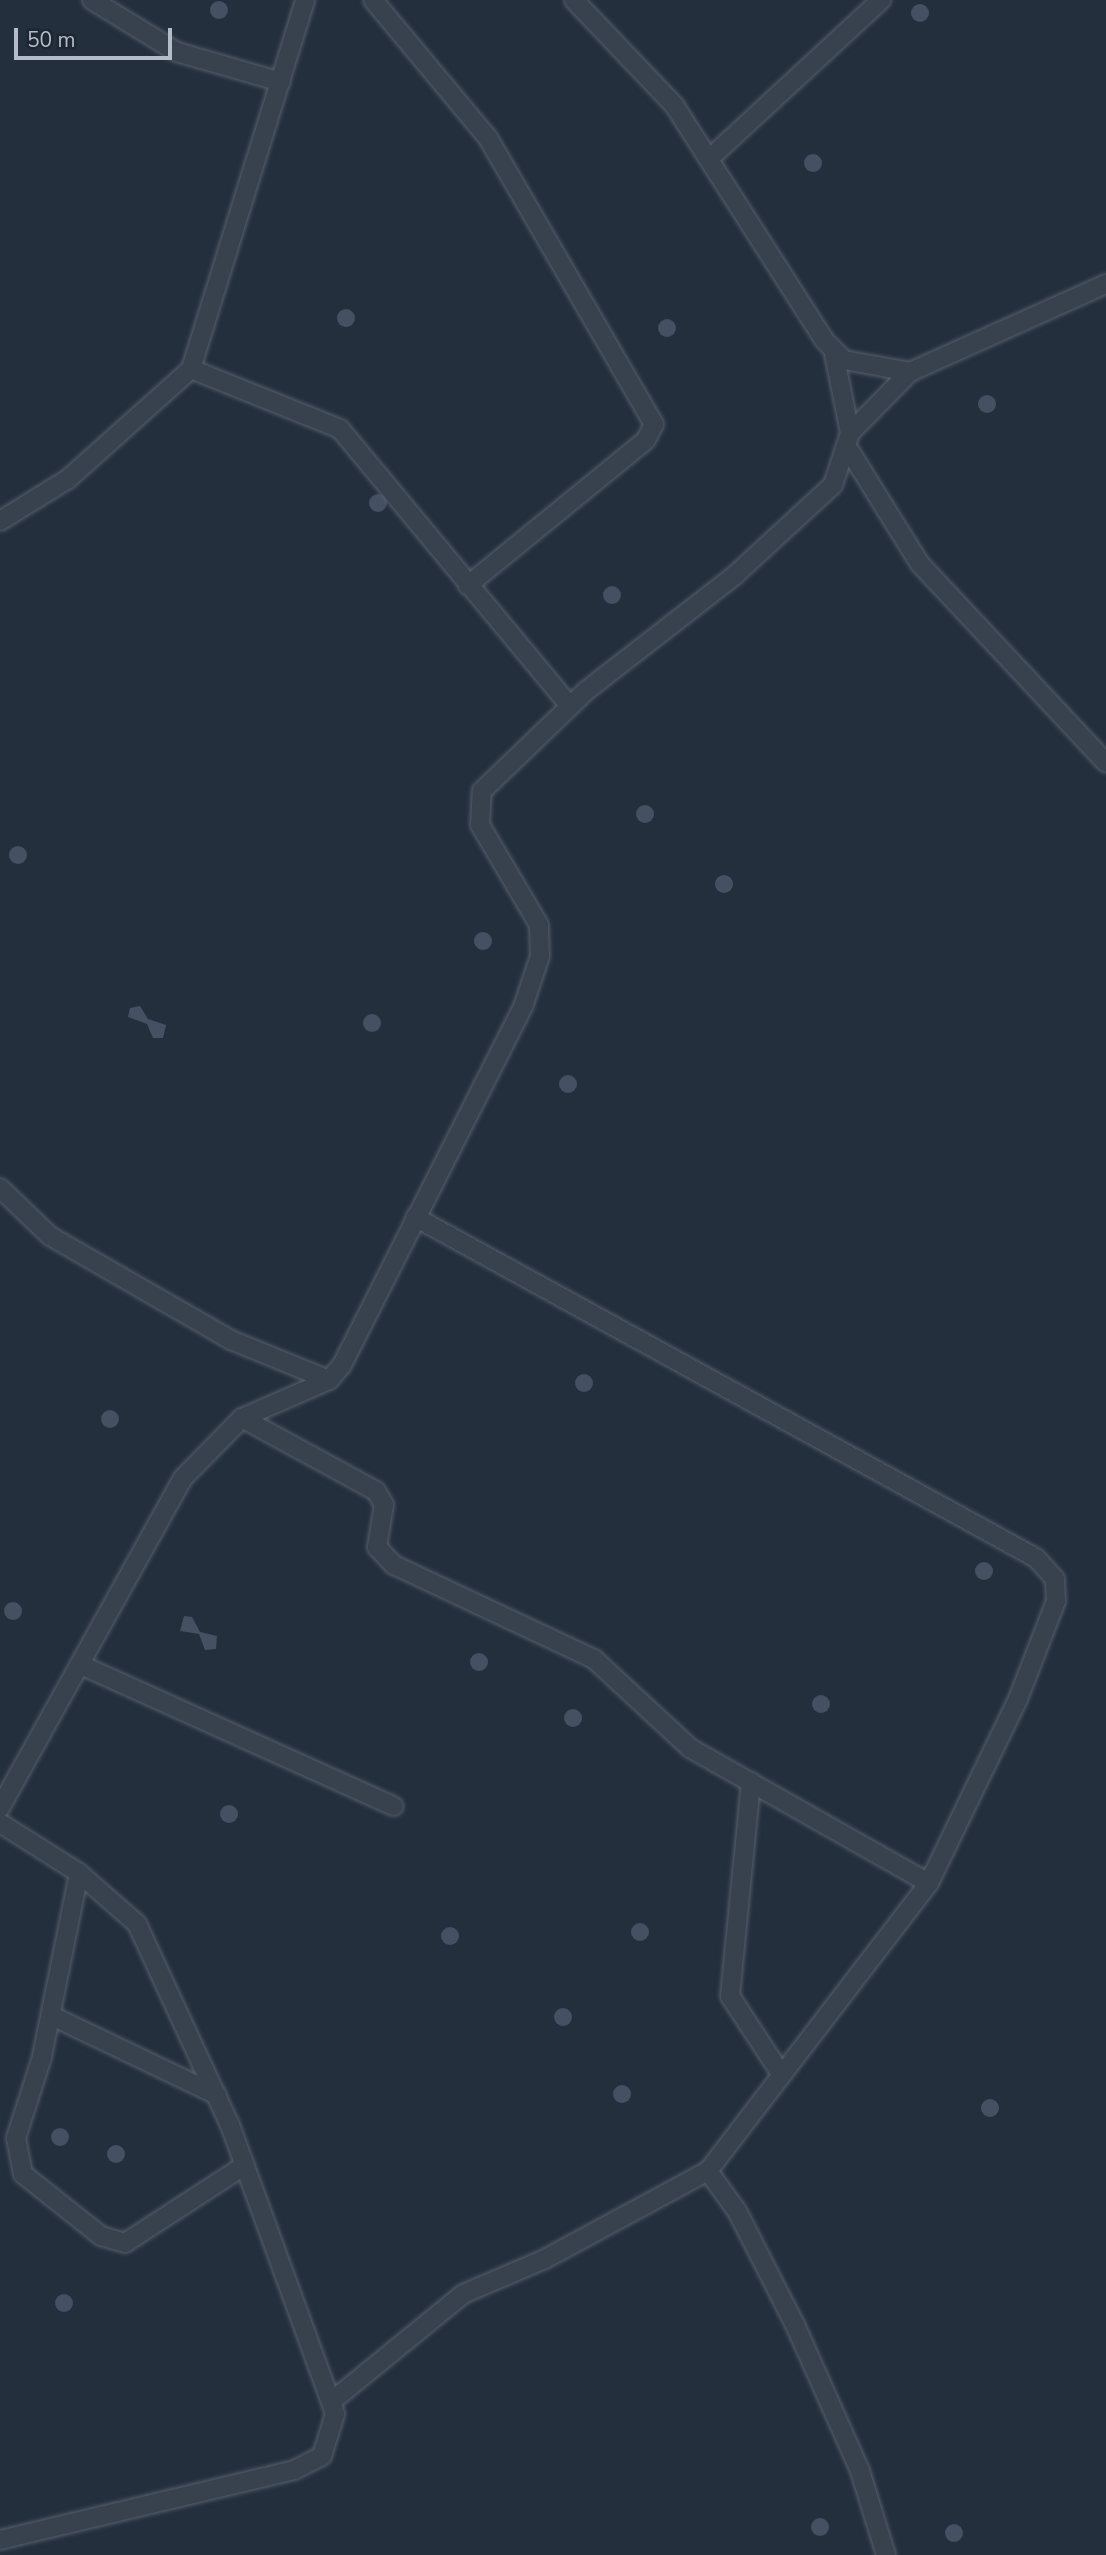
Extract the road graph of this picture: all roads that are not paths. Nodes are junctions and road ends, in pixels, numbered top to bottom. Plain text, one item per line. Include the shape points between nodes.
1 (92, 0) edge
2 (305, 0) edge
3 (373, 0) edge
4 (574, 0) edge
5 (881, 0) edge
6 (281, 82) junction
7 (710, 158) junction
8 (1106, 284) edge
9 (834, 354) junction
10 (191, 369) junction
11 (910, 372) junction
12 (850, 441) junction
13 (0, 521) edge
14 (468, 584) junction
15 (570, 706) junction
16 (1106, 763) edge
17 (0, 1188) edge
18 (415, 1217) junction
19 (329, 1380) junction
20 (242, 1418) junction
21 (81, 1665) junction
22 (751, 1782) junction
23 (394, 1806) dead end
24 (0, 1808) edge
25 (0, 1823) edge
26 (79, 1873) junction
27 (929, 1883) junction
28 (52, 2016) junction
29 (781, 2074) junction
30 (217, 2095) junction
31 (245, 2165) junction
32 (708, 2171) junction
33 (332, 2401) junction
34 (0, 2539) edge
35 (886, 2555) edge

1 - 6 street via 177,52
2 - 6 street
3 - 14 street via 488,138 654,424 646,440
4 - 7 street via 674,105
5 - 7 street
6 - 10 street
7 - 9 street
8 - 11 street
9 - 11 street
9 - 12 street
10 - 13 street via 68,479
10 - 14 street via 340,429
11 - 12 street
12 - 15 street via 832,485 735,575
12 - 16 street via 920,564
14 - 15 street
15 - 18 street via 493,777 477,803 480,825 539,925 540,956 524,1004
17 - 19 street via 50,1236 231,1340
18 - 19 street
18 - 27 street via 1049,1569 1056,1601
19 - 20 street
20 - 21 street via 167,1497
20 - 22 street via 380,1494 377,1547 394,1564 594,1660 680,1741
21 - 23 street
21 - 24 street
22 - 27 street
22 - 29 street via 730,1996
25 - 26 street
26 - 28 street via 61,1940
26 - 30 street via 136,1924
27 - 29 street
28 - 30 street
28 - 31 street via 16,2138 16,2156 23,2174 101,2235 131,2242 183,2200
29 - 32 street
30 - 31 street
31 - 33 street
32 - 33 street via 557,2253 463,2294
32 - 35 street via 743,2222 796,2327 860,2471
33 - 34 street via 331,2436 315,2462

